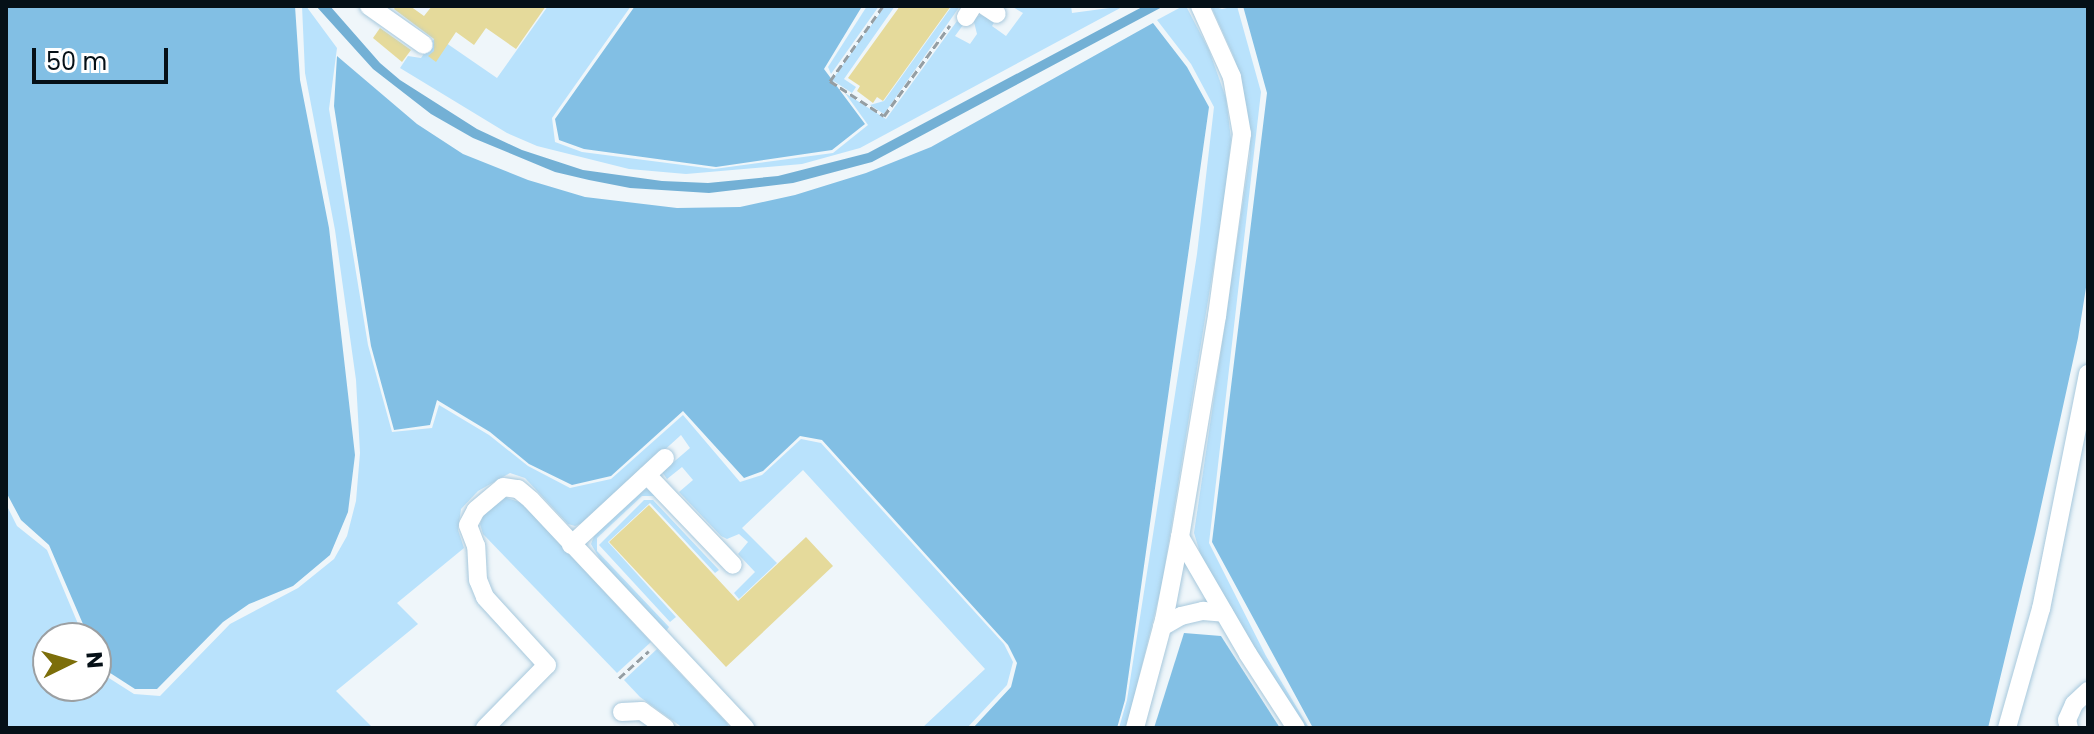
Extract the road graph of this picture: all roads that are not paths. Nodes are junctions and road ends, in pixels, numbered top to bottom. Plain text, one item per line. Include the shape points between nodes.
1 (369, 6) edge
2 (1200, 6) edge
3 (424, 45) dead end
4 (2088, 374) edge
5 (665, 458) dead end
6 (647, 475) junction
7 (1180, 537) junction
8 (571, 545) junction
9 (733, 565) dead end
10 (1224, 613) junction
11 (1162, 627) junction
12 (2088, 691) edge
13 (622, 712) dead end
14 (485, 728) edge
15 (665, 728) edge
16 (745, 728) edge
17 (1135, 728) edge
18 (1296, 728) edge
19 (2007, 728) edge
20 (2069, 728) edge

1 - 3 street
2 - 7 street via 1232,77 1242,134
4 - 19 street via 2041,609
5 - 6 street
6 - 8 street
6 - 9 street
7 - 10 street
7 - 11 street
8 - 14 street via 518,489 503,487 476,510 468,525 485,597 547,665
8 - 16 street
10 - 11 street via 1203,611
10 - 18 street
11 - 17 street
12 - 20 street via 2074,704
13 - 15 street via 642,711

